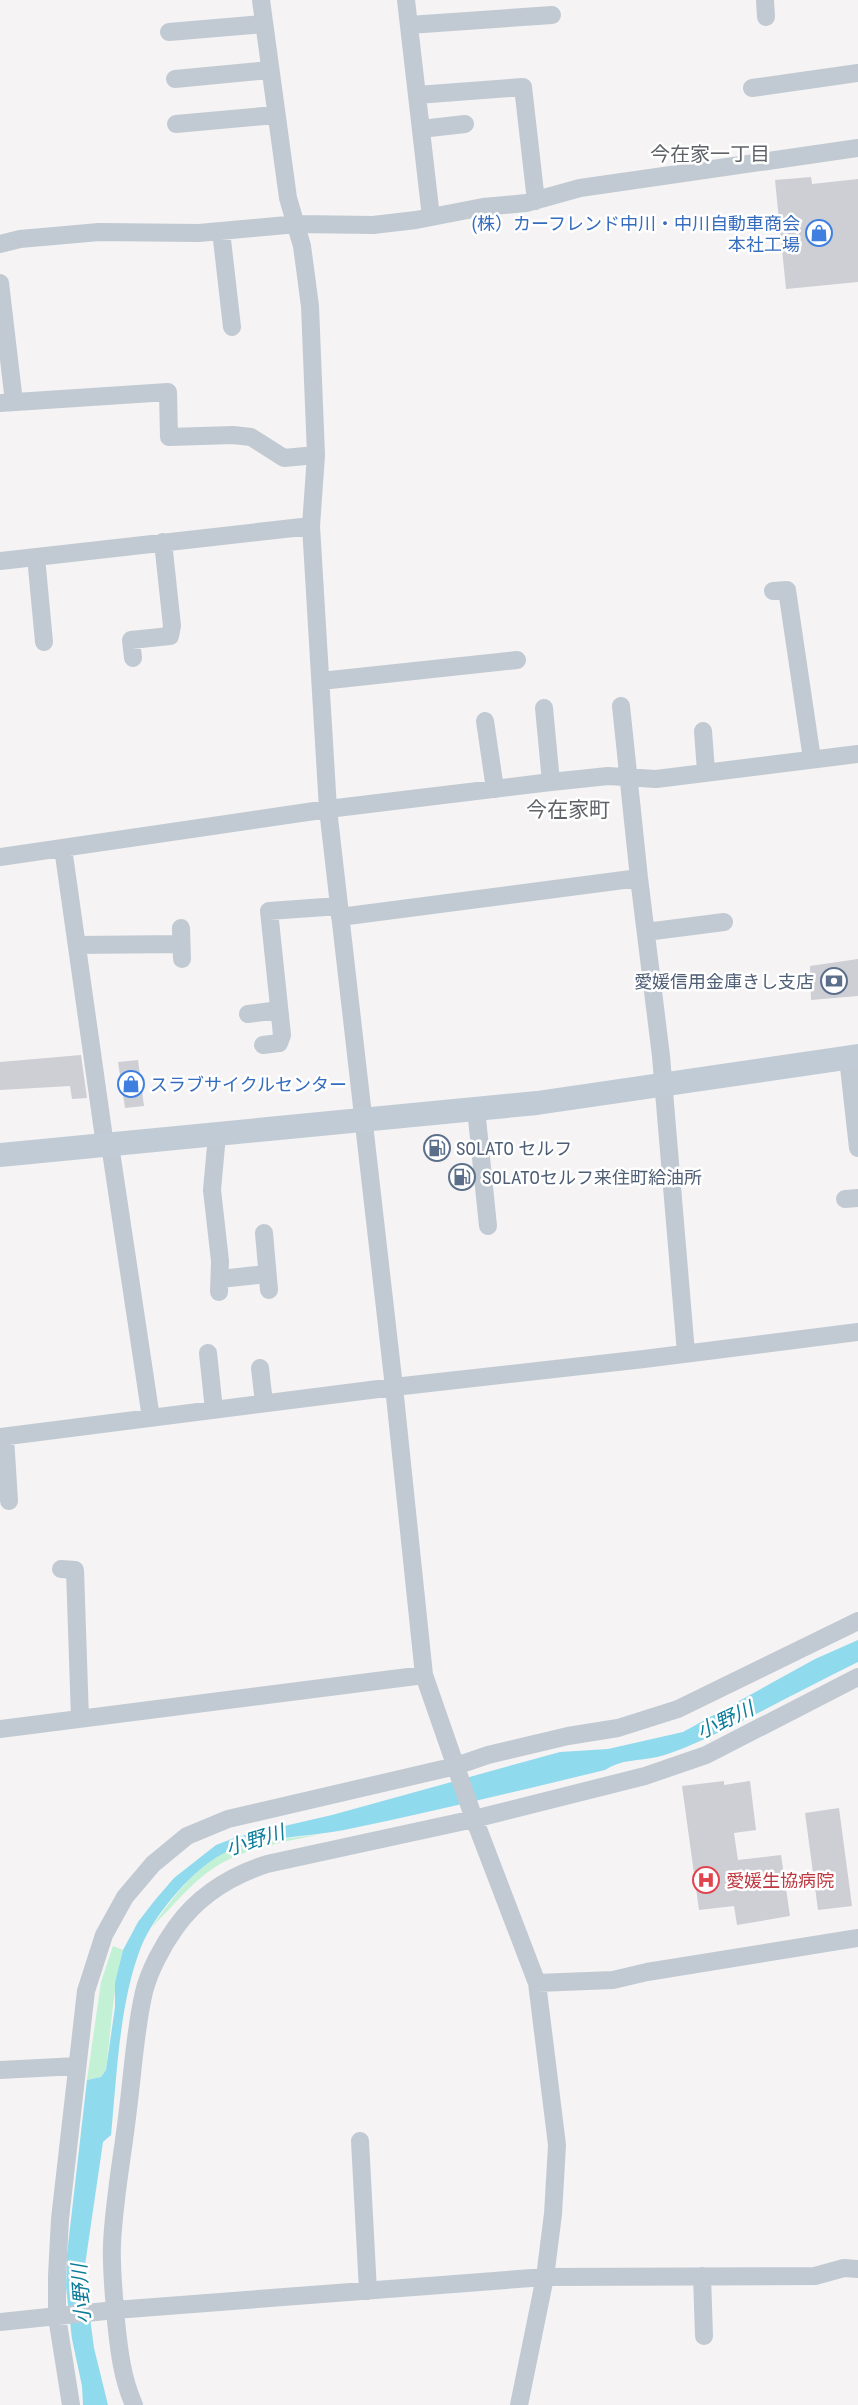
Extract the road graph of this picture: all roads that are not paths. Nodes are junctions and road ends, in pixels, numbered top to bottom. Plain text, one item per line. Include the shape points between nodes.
1 (261, 0) edge
2 (406, 0) edge
3 (552, 15) dead end
4 (263, 24) junction
5 (409, 25) junction
6 (169, 32) dead end
7 (269, 70) junction
8 (858, 73) edge
9 (175, 80) dead end
10 (752, 88) dead end
11 (417, 96) junction
12 (275, 115) junction
13 (176, 124) dead end
14 (465, 124) dead end
15 (421, 129) junction
16 (858, 148) edge
17 (536, 201) junction
18 (431, 217) junction
19 (297, 224) junction
20 (221, 231) junction
21 (0, 244) edge
22 (0, 284) edge
23 (231, 327) dead end
24 (7, 403) edge
25 (316, 455) junction
26 (310, 526) junction
27 (163, 542) junction
28 (36, 557) junction
29 (0, 561) edge
30 (773, 591) dead end
31 (44, 642) dead end
32 (133, 658) dead end
33 (517, 660) dead end
34 (321, 681) junction
35 (621, 706) dead end
36 (544, 708) dead end
37 (485, 721) dead end
38 (703, 731) dead end
39 (858, 754) edge
40 (812, 759) junction
41 (706, 771) junction
42 (630, 778) junction
43 (551, 782) junction
44 (495, 789) junction
45 (328, 809) junction
46 (63, 848) junction
47 (0, 857) edge
48 (639, 878) junction
49 (339, 912) junction
50 (724, 922) dead end
51 (646, 932) junction
52 (182, 944) dead end
53 (77, 945) junction
54 (279, 1010) junction
55 (248, 1014) dead end
56 (263, 1045) dead end
57 (853, 1057) edge
58 (663, 1084) junction
59 (476, 1109) junction
60 (364, 1121) junction
61 (217, 1135) junction
62 (107, 1145) junction
63 (858, 1148) edge
64 (0, 1155) edge
65 (488, 1226) dead end
66 (264, 1233) dead end
67 (858, 1332) edge
68 (208, 1353) dead end
69 (686, 1353) junction
70 (260, 1368) dead end
71 (394, 1387) junction
72 (264, 1403) junction
73 (214, 1410) junction
74 (151, 1418) junction
75 (3, 1437) edge
76 (9, 1501) dead end
77 (60, 1569) dead end
78 (858, 1621) edge
79 (424, 1675) junction
80 (858, 1677) edge
81 (80, 1719) junction
82 (0, 1729) edge
83 (457, 1769) junction
84 (473, 1816) junction
85 (858, 1938) edge
86 (537, 1983) junction
87 (77, 2066) junction
88 (0, 2070) edge
89 (360, 2141) dead end
90 (858, 2269) edge
91 (702, 2276) junction
92 (545, 2277) junction
93 (368, 2291) junction
94 (111, 2311) junction
95 (60, 2317) junction
96 (0, 2322) edge
97 (704, 2336) dead end
98 (71, 2405) edge
99 (134, 2405) edge
100 (519, 2405) edge

1 - 4 street
2 - 5 street
3 - 5 street
4 - 6 street
4 - 7 street
5 - 11 street
7 - 9 street
7 - 12 street
8 - 10 street
11 - 15 street
11 - 17 street via 523,87
12 - 13 street
12 - 19 street via 288,198
14 - 15 street
15 - 18 street
16 - 17 street via 580,188
17 - 18 street
18 - 19 street via 373,225
19 - 20 street
19 - 25 street via 310,306
20 - 21 street via 99,232
20 - 23 street
22 - 24 street
24 - 25 street via 168,392 169,437 251,437 284,458
25 - 26 street
26 - 27 street
26 - 34 street
27 - 28 street
27 - 32 street via 170,636 131,640
28 - 29 street
28 - 31 street
30 - 40 street via 787,590
33 - 34 street via 473,673
34 - 45 street
35 - 42 street
36 - 43 street
37 - 44 street
38 - 41 street
39 - 40 street
40 - 41 street
41 - 42 street
42 - 43 street via 608,776
42 - 48 street
43 - 44 street
44 - 45 street
45 - 46 street
45 - 49 street
46 - 47 street
46 - 53 street
48 - 49 street
48 - 51 street
49 - 54 street via 269,911
49 - 60 street
50 - 51 street
51 - 58 street
52 - 53 street
53 - 62 street
54 - 55 street
54 - 56 street via 279,1043
57 - 58 street
57 - 63 street
58 - 59 street
58 - 69 street
59 - 60 street
59 - 65 street
60 - 61 street
60 - 71 street
61 - 62 street
61 - 66 street via 212,1190 219,1285 268,1282
62 - 64 street
62 - 74 street
67 - 69 street
68 - 73 street
69 - 71 street
70 - 72 street
71 - 72 street
71 - 79 street
72 - 73 street
73 - 74 street
74 - 75 street
75 - 76 street
77 - 81 street via 75,1569
78 - 83 street via 678,1709 618,1728 488,1755
79 - 81 street
79 - 83 street
80 - 84 street via 696,1758 645,1776
81 - 82 street
83 - 84 street
83 - 87 street via 261,1810 188,1836 153,1864 126,1897 104,1935 86,1991
84 - 86 street
84 - 94 street via 243,1871 196,1903 175,1928 144,1991 112,2244
85 - 86 street via 613,1980
86 - 92 street via 557,2145
87 - 88 street
87 - 95 street via 60,2219
89 - 93 street
90 - 91 street via 844,2268 815,2276
91 - 92 street
91 - 97 street
92 - 93 street
92 - 100 street
93 - 94 street
94 - 95 street
94 - 99 street
95 - 96 street
95 - 98 street

